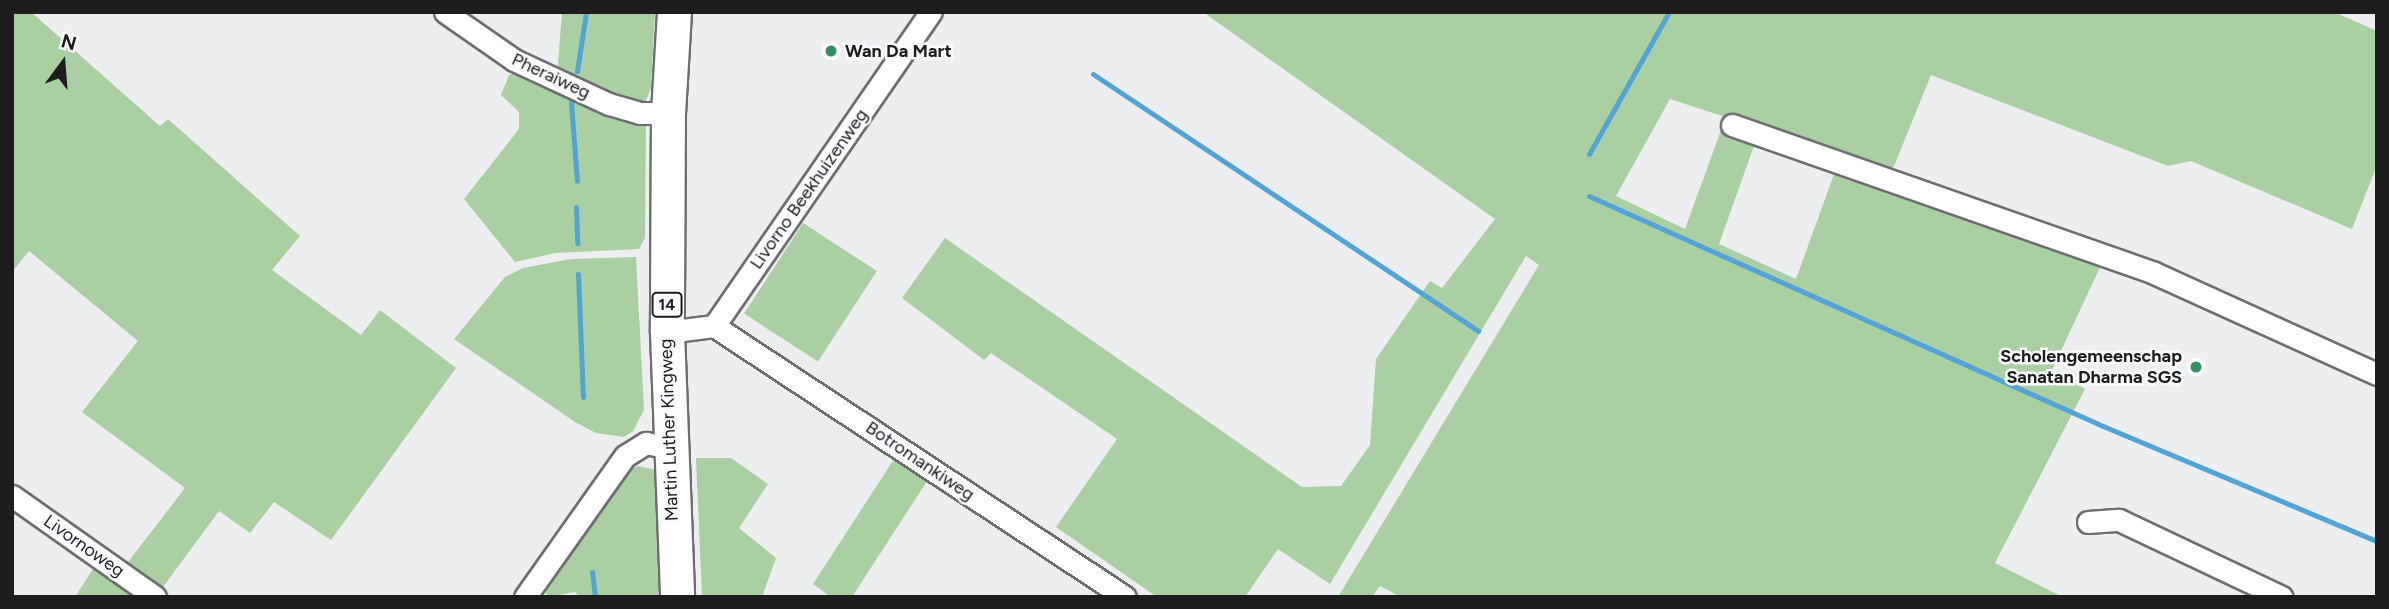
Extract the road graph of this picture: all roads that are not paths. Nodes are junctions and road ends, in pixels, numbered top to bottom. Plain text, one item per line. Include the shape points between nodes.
1 (445, 12) edge
2 (674, 12) edge
3 (931, 12) edge
4 (668, 113) junction
5 (1732, 125) dead end
6 (715, 327) junction
7 (667, 332) junction
8 (2377, 374) edge
9 (669, 448) junction
10 (12, 496) edge
11 (2088, 522) dead end
12 (155, 597) edge
13 (524, 597) edge
14 (677, 597) edge
15 (1125, 597) edge
16 (2282, 597) edge

1 - 4 street, Pheraiweg via 514,60 609,104 640,113
2 - 4 main road, Martin Luther Kingweg / 14
3 - 6 street, Livorno Beekhuizenweg
4 - 7 main road, Martin Luther Kingweg / 14
5 - 8 street via 2154,273
6 - 7 street
6 - 15 street, Botromankiweg
7 - 9 main road, Martin Luther Kingweg / 14
9 - 13 street via 646,443 625,457
9 - 14 main road, Martin Luther Kingweg / 14
10 - 12 street, Livornoweg
11 - 16 street via 2119,520

